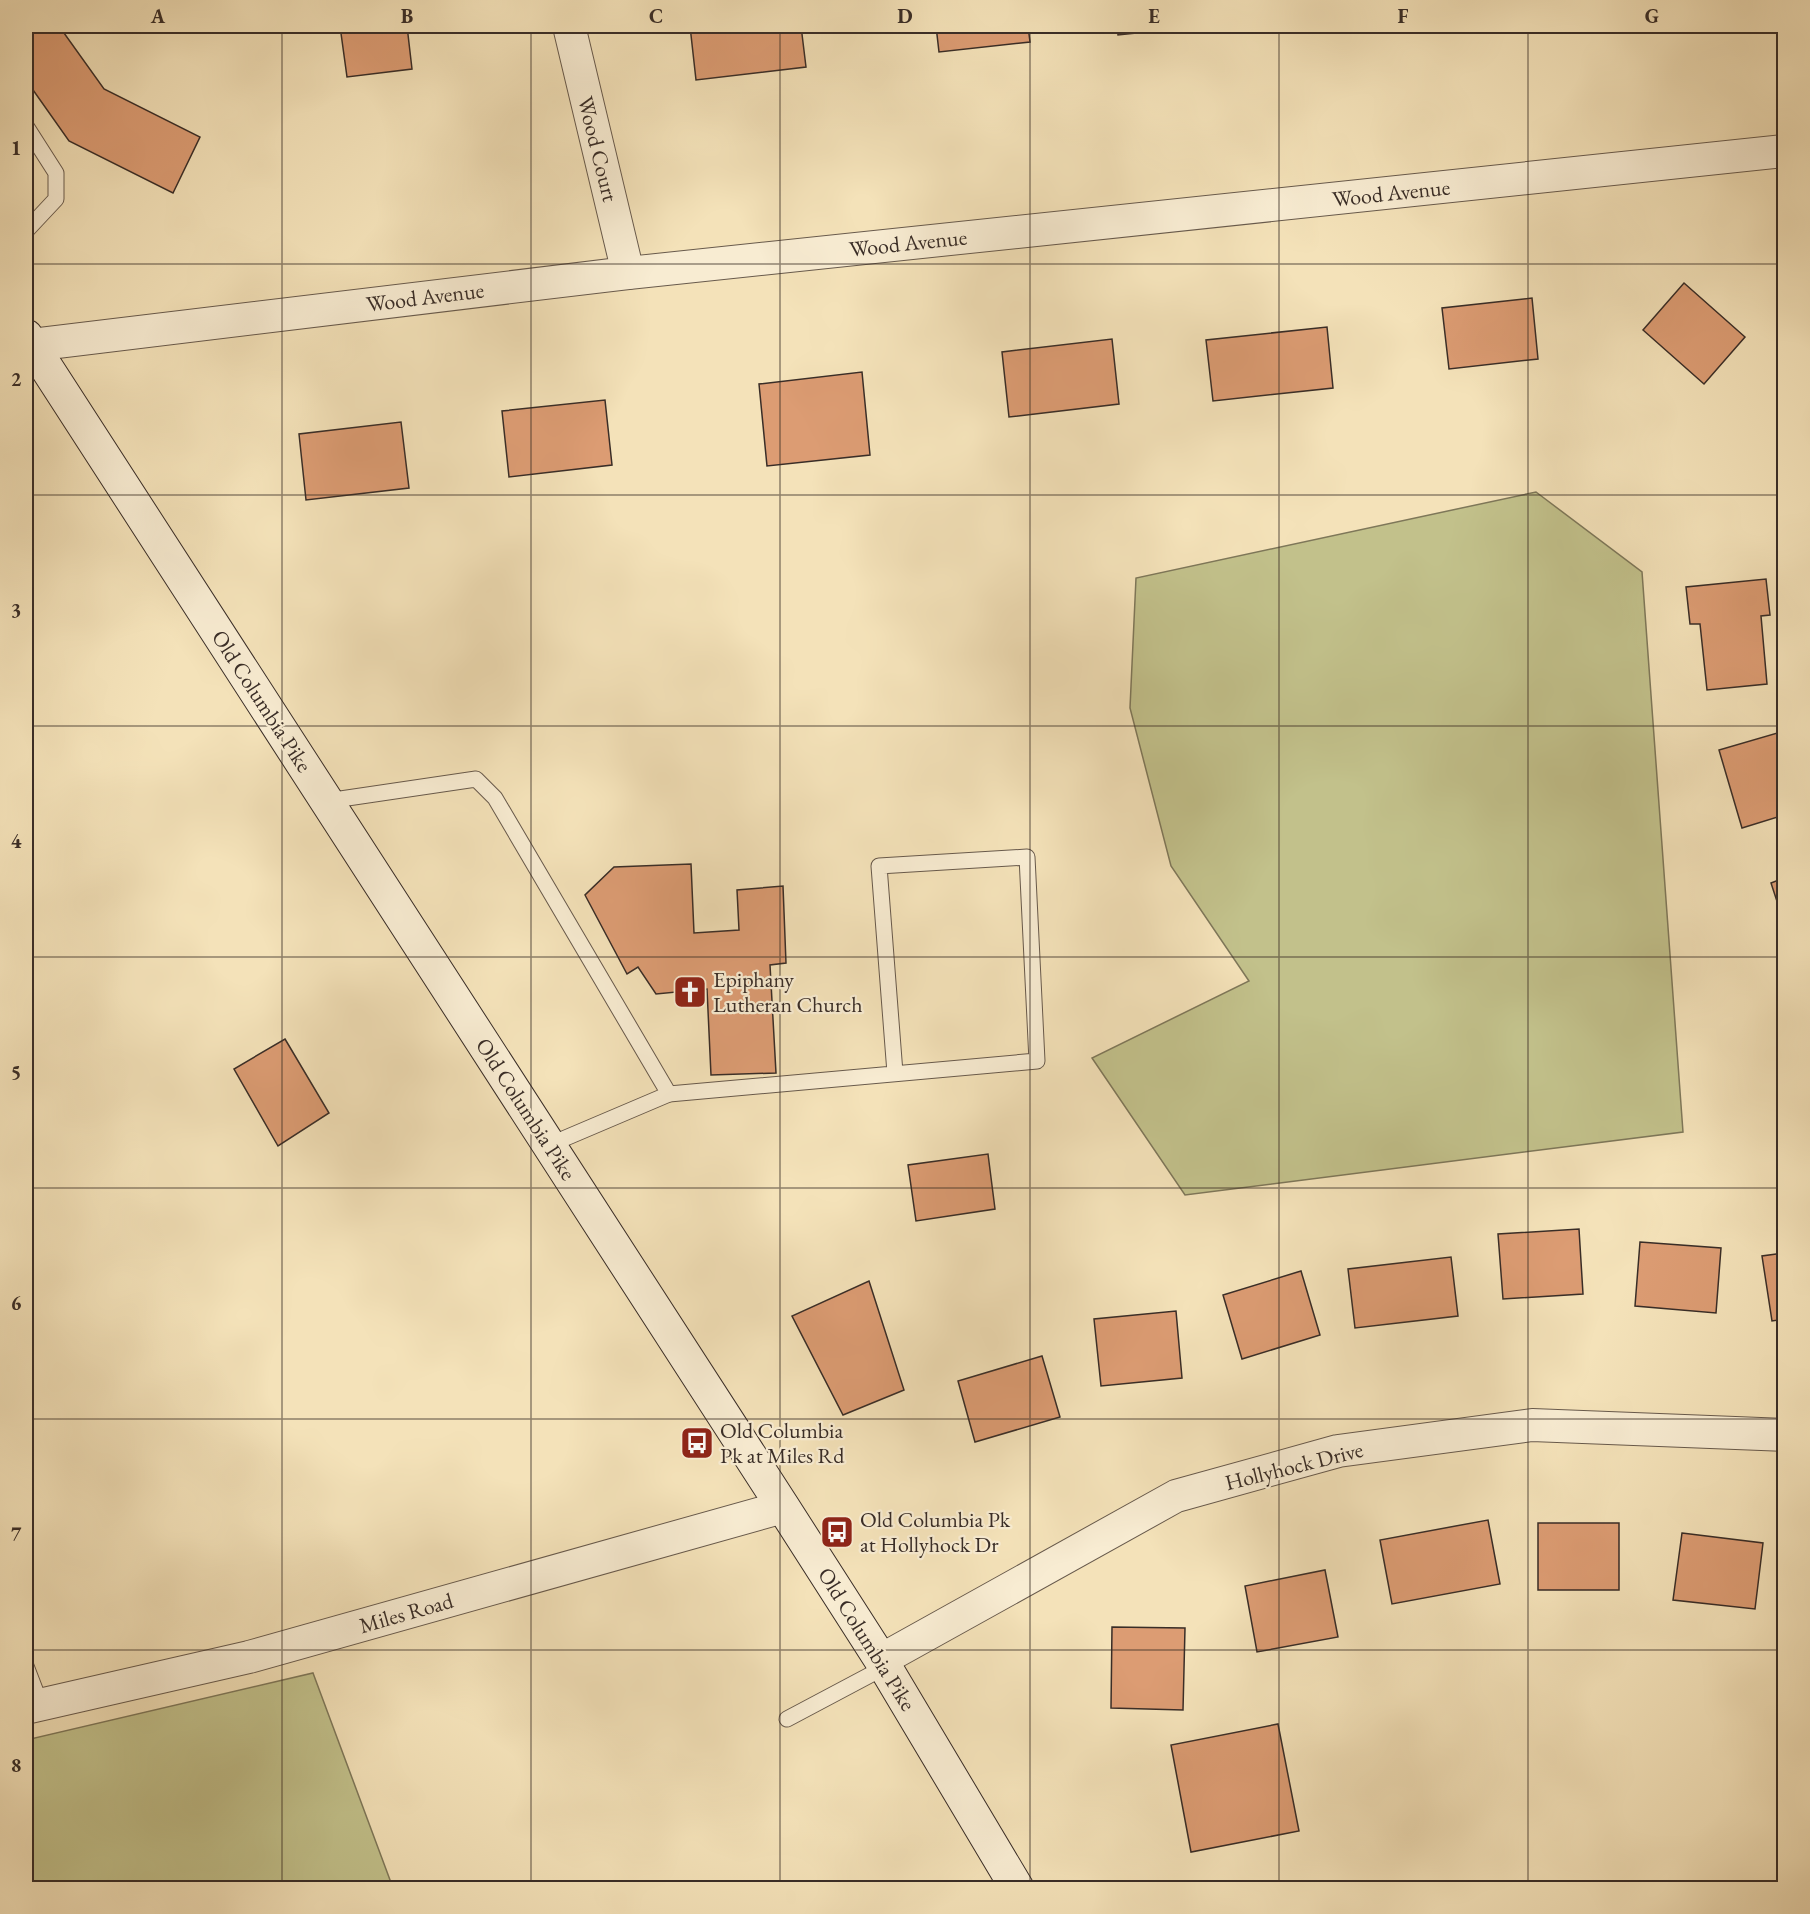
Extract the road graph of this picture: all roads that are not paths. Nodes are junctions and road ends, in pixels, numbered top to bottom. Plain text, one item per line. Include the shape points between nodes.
1 (569, 26) edge
2 (26, 126) edge
3 (1785, 151) edge
4 (26, 231) edge
5 (628, 273) junction
6 (29, 340) edge
7 (327, 801) junction
8 (895, 1074) junction
9 (669, 1094) junction
10 (549, 1145) junction
11 (1785, 1436) edge
12 (783, 1506) junction
13 (883, 1664) junction
14 (26, 1666) edge
15 (33, 1706) edge
16 (787, 1719) dead end
17 (1017, 1888) edge

1 - 5 street, Wood Court
2 - 4 lane via 56,173 56,199
3 - 5 street, Wood Avenue
5 - 6 street, Wood Avenue
6 - 7 main road, Old Columbia Pike
7 - 9 lane via 476,778 495,798
7 - 10 main road, Old Columbia Pike
8 - 8 lane via 1037,1061 1027,857 879,866
8 - 9 lane
9 - 10 lane
10 - 12 main road, Old Columbia Pike
11 - 13 street, Hollyhock Drive via 1532,1425 1338,1451 1176,1496
12 - 13 main road, Old Columbia Pike
12 - 15 street, Miles Road via 249,1657
13 - 16 lane
13 - 17 main road, Old Columbia Pike
14 - 15 lane

